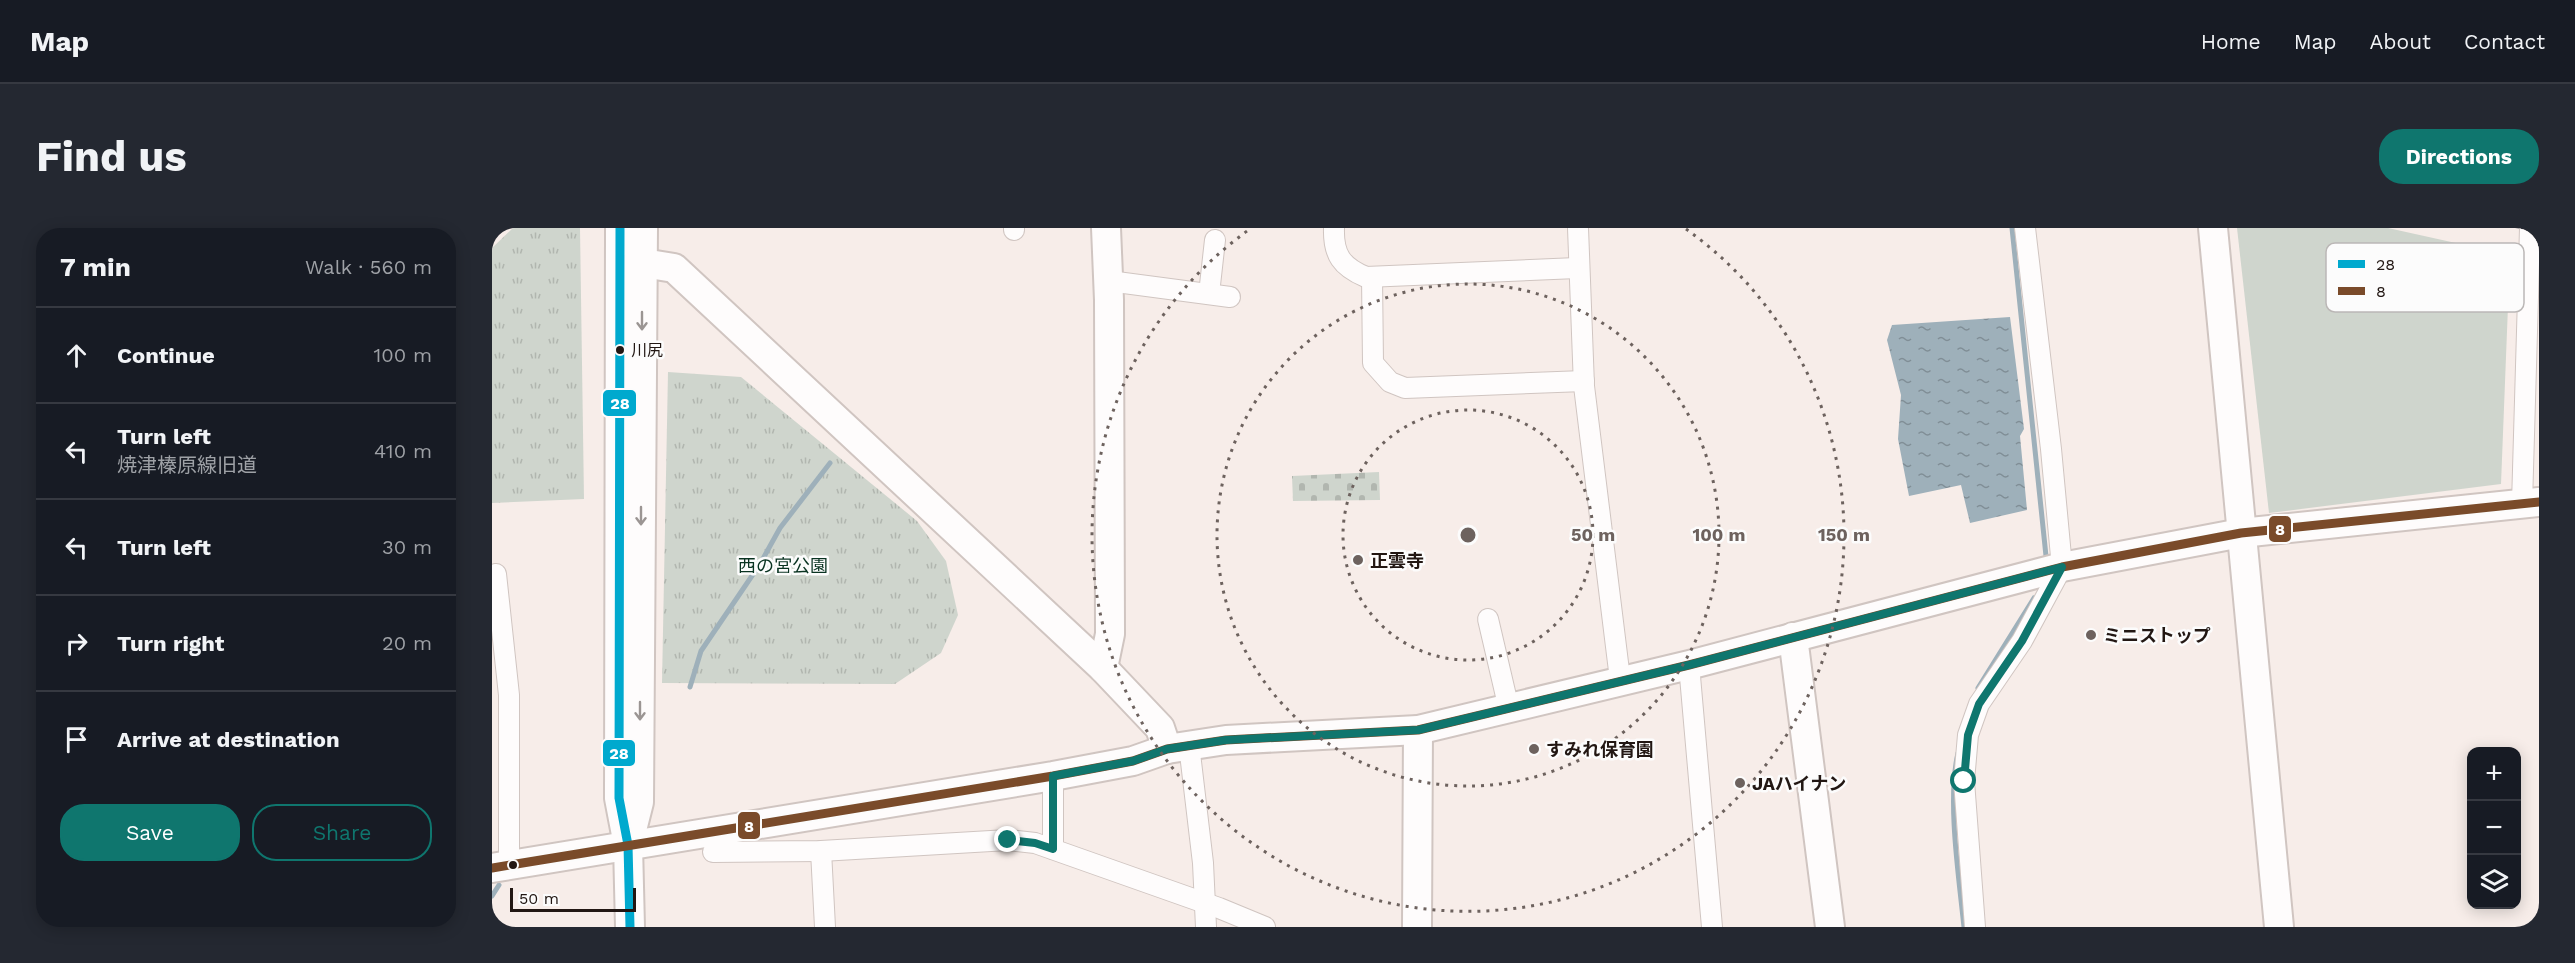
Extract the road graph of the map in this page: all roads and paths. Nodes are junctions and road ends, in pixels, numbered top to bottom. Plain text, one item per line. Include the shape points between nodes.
1 (620, 228) edge
2 (643, 228) edge
3 (1106, 228) edge
4 (1334, 228) edge
5 (1578, 228) edge
6 (2025, 228) edge
7 (2213, 228) edge
8 (2530, 228) edge
9 (1215, 240) dead end
10 (643, 263) junction
11 (1577, 268) junction
12 (1372, 277) junction
13 (1109, 281) junction
14 (1209, 294) junction
15 (1230, 297) dead end
16 (1584, 381) junction
17 (2530, 503) edge
18 (2241, 533) junction
19 (2062, 567) junction
20 (496, 574) dead end
21 (1488, 619) dead end
22 (1793, 637) junction
23 (1689, 665) junction
24 (1103, 668) junction
25 (1620, 679) junction
26 (500, 696) edge
27 (1509, 709) junction
28 (1418, 730) junction
29 (1178, 747) junction
30 (1053, 776) junction
31 (628, 845) junction
32 (1053, 849) junction
33 (821, 851) junction
34 (713, 852) dead end
35 (500, 866) edge
36 (1205, 903) junction
37 (630, 927) edge
38 (825, 927) edge
39 (1206, 927) edge
40 (1264, 927) edge
41 (1417, 927) edge
42 (1712, 927) edge
43 (1830, 927) edge
44 (1975, 927) edge
45 (2279, 927) edge

1 - 31 street via 619,798
2 - 10 street
3 - 13 street
4 - 12 street via 1333,244 1348,269
5 - 11 street
6 - 19 street
7 - 18 street
8 - 17 street
9 - 14 street
10 - 24 street via 674,268
10 -> 31 street via 639,802
11 - 12 street
11 - 16 street
12 - 16 street via 1373,363 1390,381 1405,388
13 - 14 street
13 - 24 street via 1110,634
14 - 15 street
16 - 25 street
17 - 18 street
18 - 19 street
18 - 45 street
19 - 22 street
19 - 44 street via 2022,641 1979,704 1968,735 1964,781
20 - 26 street
21 - 27 street
22 - 23 street
22 - 43 street
23 - 25 street
23 - 42 street
24 - 29 street
25 - 27 street
26 - 35 street
27 - 28 street
28 - 29 street via 1226,740
28 - 41 street
29 - 30 street via 1133,761
29 - 36 street via 1193,763
30 - 31 street
30 - 32 street
31 - 35 street
31 - 37 street
32 - 33 street via 1008,840
32 - 36 street
33 - 34 street
33 - 38 street
36 - 39 street
36 - 40 street

